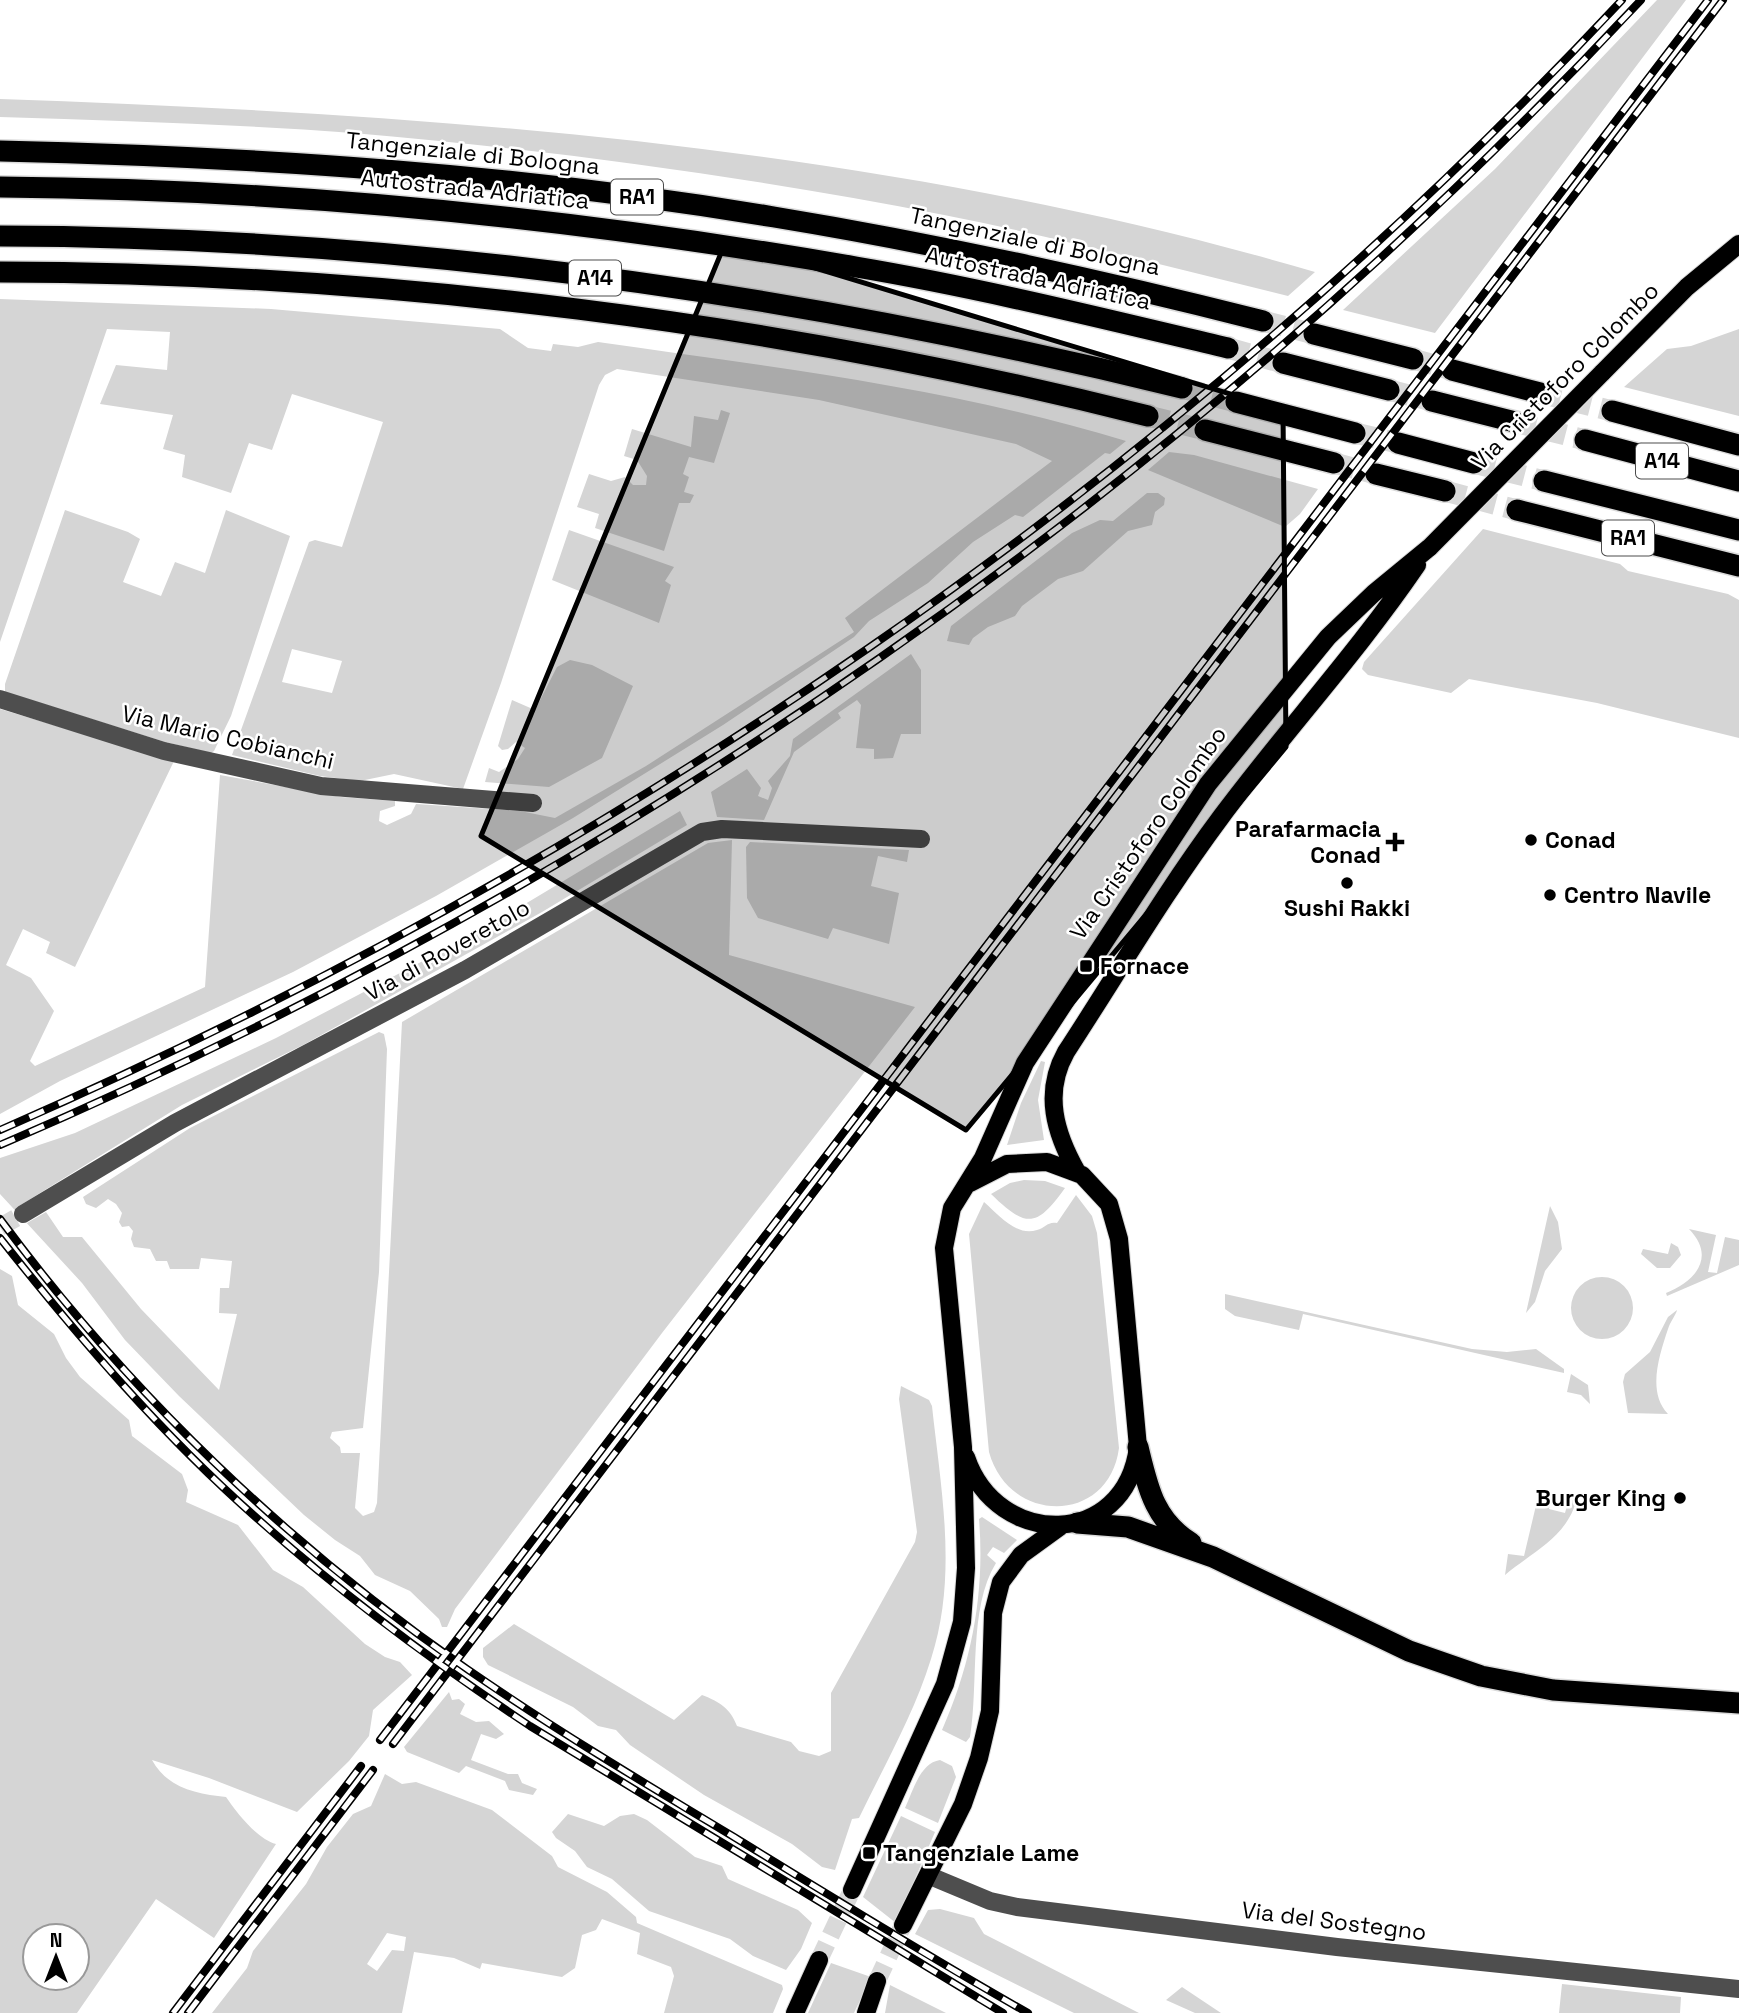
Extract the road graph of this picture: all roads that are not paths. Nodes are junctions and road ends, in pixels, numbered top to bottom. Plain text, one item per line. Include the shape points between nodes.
1 (0, 151) edge
2 (0, 187) edge
3 (0, 236) edge
4 (1739, 244) edge
5 (0, 272) edge
6 (1263, 321) tunnel mouth
7 (1314, 334) tunnel mouth
8 (1228, 348) tunnel mouth
9 (1413, 359) tunnel mouth
10 (1283, 363) tunnel mouth
11 (1452, 370) tunnel mouth
12 (1182, 388) tunnel mouth
13 (1389, 390) tunnel mouth
14 (1540, 393) tunnel mouth
15 (1432, 401) tunnel mouth
16 (1236, 402) tunnel mouth
17 (1612, 411) tunnel mouth
18 (1148, 416) tunnel mouth
19 (1515, 422) tunnel mouth
20 (1205, 430) tunnel mouth
21 (1355, 433) tunnel mouth
22 (1585, 440) tunnel mouth
23 (1398, 443) tunnel mouth
24 (1739, 445) edge
25 (1334, 463) tunnel mouth
26 (1474, 463) tunnel mouth
27 (1376, 474) tunnel mouth
28 (1545, 481) tunnel mouth
29 (1739, 481) edge
30 (1445, 492) tunnel mouth
31 (1517, 510) tunnel mouth
32 (1739, 530) edge
33 (1430, 547) junction
34 (1739, 566) edge
35 (0, 699) edge
36 (533, 803) dead end
37 (920, 839) dead end
38 (1077, 1172) junction
39 (963, 1189) junction
40 (23, 1214) tunnel mouth
41 (963, 1447) junction
42 (1138, 1447) junction
43 (1069, 1524) junction
44 (1213, 1558) junction
45 (1739, 1703) edge
46 (930, 1876) junction
47 (852, 1890) tunnel mouth
48 (903, 1926) tunnel mouth
49 (819, 1960) tunnel mouth
50 (877, 1981) tunnel mouth
51 (1739, 1989) edge
52 (795, 2013) edge
53 (866, 2013) edge

1 - 6 highway, Tangenziale di Bologna / RA1 via 359,166 662,200 972,253
2 - 8 highway, Autostrada Adriatica / A14 via 284,197 629,232 858,267
3 - 12 highway, A14 via 322,249 637,283 960,337
4 - 33 main road, Via Cristoforo Colombo, bridge via 1687,287
5 - 18 highway via 223,279 547,307 853,353
7 - 9 highway
10 - 13 highway
11 - 14 highway
15 - 19 highway
16 - 21 highway
17 - 24 highway
20 - 25 highway
22 - 29 highway, A14
23 - 26 highway
27 - 30 highway
28 - 32 highway, A14
31 - 34 highway, RA1
33 - 38 main road, Via Cristoforo Colombo via 1391,604 1218,820 1066,1052 1055,1079 1053,1110 1060,1140
33 - 39 main road, Via Cristoforo Colombo via 1328,637 1202,792 1025,1063 983,1158
35 - 36 street, Via Mario Cobianchi via 164,751 321,786
37 - 40 street, Via di Roveretolo via 722,829 702,832 465,970 175,1123
38 - 39 main road, Via Cristoforo Colombo via 1047,1162 1015,1163 986,1172
38 - 42 main road, Via Cristoforo Colombo via 1104,1196 1116,1223
39 - 41 main road, Via Cristoforo Colombo via 948,1219 944,1248
41 - 43 main road, Via Cristoforo Colombo via 976,1479 998,1504 1022,1520
41 - 47 main road, Via Cristoforo Colombo via 966,1578 959,1639 937,1703
42 - 43 main road, Via Cristoforo Colombo via 1131,1476 1119,1496 1100,1513
42 - 44 highway via 1158,1513 1178,1535
43 - 44 highway via 1128,1527
43 - 46 main road, Via Cristoforo Colombo via 1021,1555 997,1591 985,1734 966,1796
44 - 45 highway via 1409,1651 1482,1676 1553,1690
46 - 48 main road, Via Cristoforo Colombo
46 - 51 street, Via del Sostegno via 1017,1907 1337,1947
49 - 52 main road
50 - 53 main road

